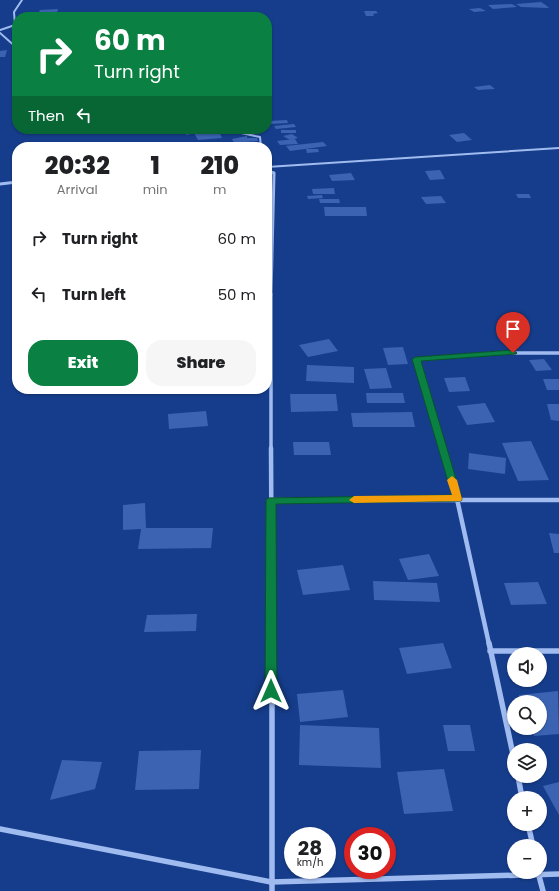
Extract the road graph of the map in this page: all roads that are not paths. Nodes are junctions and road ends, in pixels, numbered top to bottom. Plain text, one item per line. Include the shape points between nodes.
1 (22, 0) edge
2 (14, 12) edge
3 (12, 26) edge
4 (0, 32) edge
5 (12, 43) edge
6 (246, 134) edge
7 (260, 142) edge
8 (559, 148) edge
9 (272, 168) edge
10 (272, 172) edge
11 (12, 183) edge
12 (0, 184) edge
13 (272, 256) edge
14 (559, 353) edge
15 (271, 394) edge
16 (458, 499) junction
17 (271, 500) junction
18 (559, 500) edge
19 (490, 651) junction
20 (559, 652) edge
21 (510, 743) edge
22 (0, 829) edge
23 (547, 873) edge
24 (507, 874) edge
25 (559, 874) edge
26 (540, 879) edge
27 (271, 882) junction
28 (272, 891) edge
29 (543, 891) edge

1 - 2 street
3 - 4 street
4 - 5 street
6 - 7 street via 260,137
8 - 9 street
10 - 13 street
11 - 12 street
14 - 16 street via 498,352 416,359
15 - 17 street
16 - 17 street
16 - 18 street
16 - 19 street
17 - 27 street
19 - 20 street
19 - 21 street
22 - 27 street
23 - 25 street
24 - 27 street
26 - 29 street
27 - 28 street

